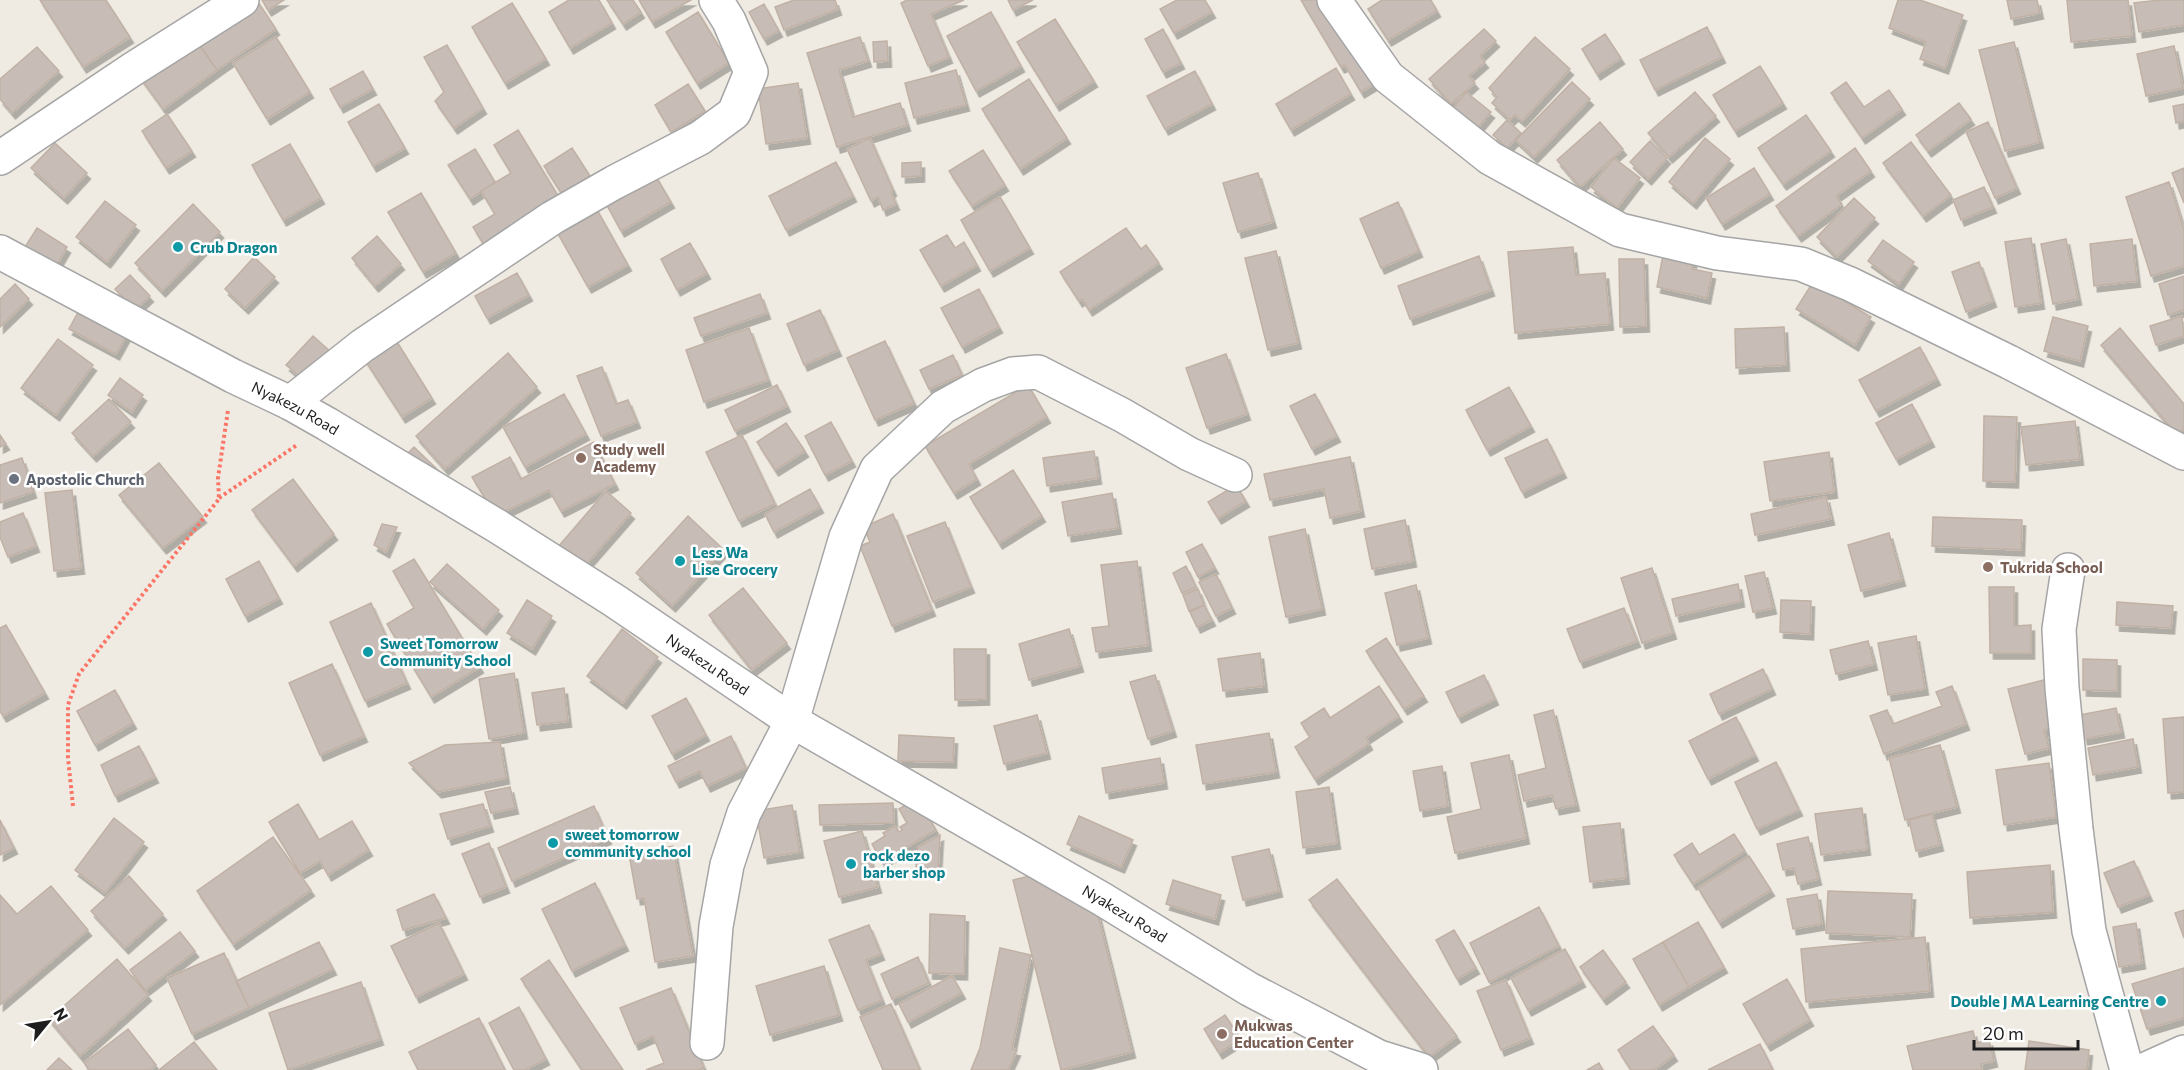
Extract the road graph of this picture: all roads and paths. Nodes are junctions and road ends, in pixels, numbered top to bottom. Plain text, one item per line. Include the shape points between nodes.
1 (242, 0) edge
2 (717, 0) edge
3 (1334, 0) edge
4 (0, 158) edge
5 (0, 252) edge
6 (232, 376) junction
7 (290, 404) junction
8 (327, 424) junction
9 (2184, 453) edge
10 (1235, 475) dead end
11 (219, 499) junction
12 (2068, 570) dead end
13 (792, 722) junction
14 (73, 806) dead end
15 (707, 1042) dead end
16 (2184, 1052) edge
17 (1421, 1070) edge
18 (2127, 1070) edge
19 (2144, 1070) edge

1 - 4 street
2 - 7 street via 751,72 734,113 700,138 552,218 362,346
3 - 9 street via 1397,84 1490,158 1620,230 1717,253 1801,264 2009,362
5 - 6 street, Nyakezu Road
6 - 7 street, Nyakezu Road
6 - 11 path via 218,478
7 - 8 street, Nyakezu Road
8 - 11 path
8 - 13 street, Nyakezu Road via 586,583
10 - 13 street via 1038,372 1013,374 943,407 877,469 846,537
11 - 14 path via 79,674 69,705 68,758
12 - 18 street via 2059,629 2079,851 2089,931
13 - 15 street via 744,813 727,865 716,926
13 - 17 street, Nyakezu Road via 1102,899 1249,989 1379,1057
16 - 19 street

